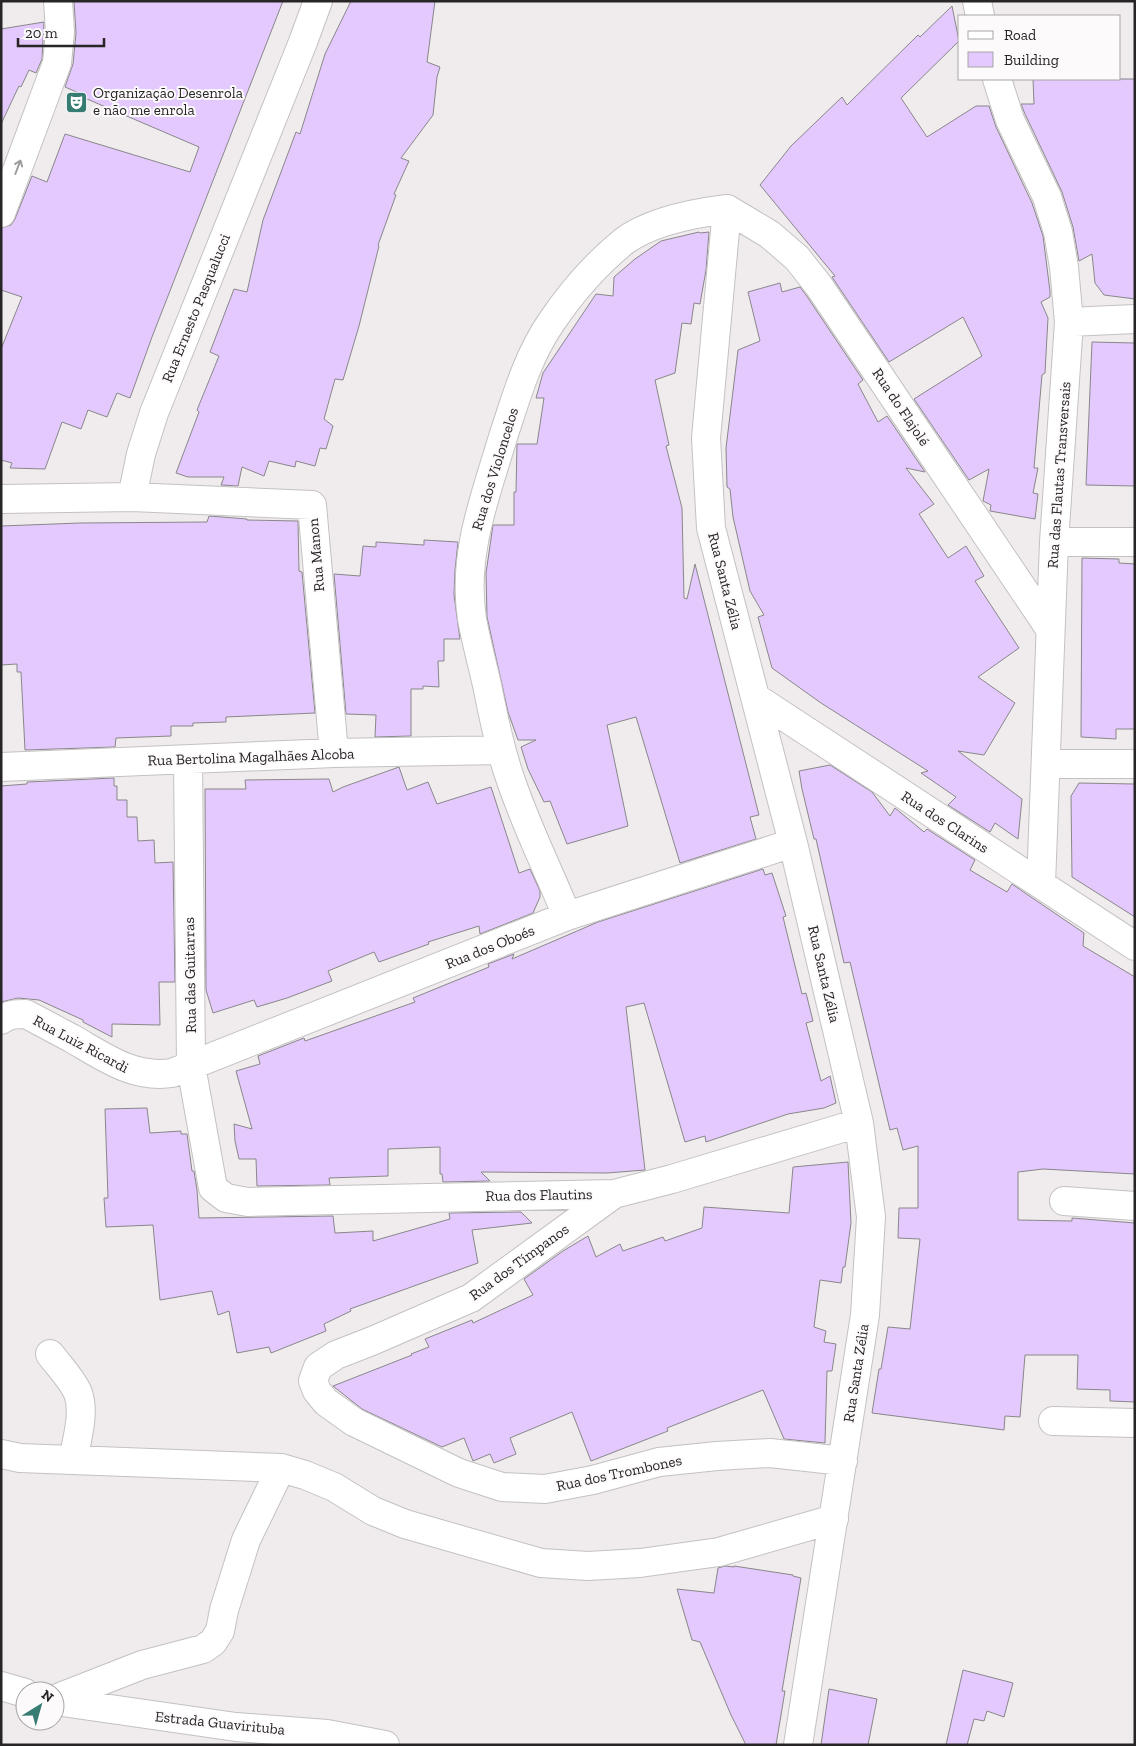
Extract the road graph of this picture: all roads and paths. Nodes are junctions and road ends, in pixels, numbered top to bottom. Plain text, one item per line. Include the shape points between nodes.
1 (58, 1) edge
2 (318, 1) edge
3 (977, 1) edge
4 (980, 15) edge
5 (997, 80) edge
6 (727, 209) junction
7 (1, 213) edge
8 (1135, 319) edge
9 (1069, 322) junction
10 (132, 497) junction
11 (1, 499) edge
12 (1054, 542) junction
13 (1135, 542) edge
14 (1050, 628) junction
15 (756, 698) junction
16 (501, 750) junction
17 (334, 754) junction
18 (188, 760) junction
19 (1047, 764) junction
20 (1135, 764) edge
21 (1, 767) edge
22 (793, 843) junction
23 (1041, 884) junction
24 (566, 916) junction
25 (1135, 946) edge
26 (1, 1020) edge
27 (192, 1066) junction
28 (859, 1123) junction
29 (213, 1188) joint
30 (614, 1194) junction
31 (1064, 1201) dead end
32 (1135, 1206) edge
33 (50, 1354) dead end
34 (336, 1355) joint
35 (1053, 1421) dead end
36 (1135, 1423) edge
37 (1, 1454) edge
38 (73, 1460) junction
39 (843, 1461) junction
40 (281, 1468) junction
41 (834, 1519) junction
42 (1, 1686) edge
43 (15, 1690) edge
44 (65, 1696) edge
45 (65, 1701) edge
46 (385, 1745) edge
47 (798, 1745) edge

7 -> 1 street via 57,63
2 - 10 street, Rua Ernesto Pasqualucci via 154,413 140,454
3 - 4 street
5 - 9 street, Rua das Flautas Transversais via 1010,120 1048,197 1064,267
6 - 14 street, Rua do Flajolé via 769,234 797,258 820,286
6 - 15 street, Rua Santa Zélia via 706,438 711,528
6 - 16 street, Rua dos Violoncelos via 692,214 625,241 579,286 549,325 528,364 476,525 470,566 472,618
8 - 9 street
9 - 12 street, Rua das Flautas Transversais
10 - 11 street
10 - 17 street, Rua Manon via 312,505
12 - 13 street
12 - 14 street, Rua das Flautas Transversais
14 - 19 street, Rua das Flautas Transversais
15 - 22 street, Rua Santa Zélia
15 - 23 street, Rua dos Clarins
16 - 17 street, Rua Bertolina Magalhães Alcoba
16 - 24 street, Rua dos Violoncelos
17 - 18 street, Rua Bertolina Magalhães Alcoba
18 - 21 street, Rua Bertolina Magalhães Alcoba
18 - 27 street, Rua das Guitarras
19 - 20 street
19 - 23 street, Rua das Flautas Transversais
22 - 24 street, Rua dos Oboés
22 - 28 street, Rua Santa Zélia
23 - 25 street, Rua dos Clarins
24 - 27 street, Rua dos Oboés
26 - 27 street, Rua Luiz Ricardi via 14,1014 26,1014 135,1072 158,1075
27 - 29 street, Rua das Guitarras
28 - 30 street, Rua dos Flautins
28 - 39 street, Rua Santa Zélia via 870,1216 865,1315
29 - 30 street, Rua dos Flautins via 226,1198 248,1202
30 - 34 street, Rua dos Tímpanos via 471,1298
31 - 32 street
33 - 38 street via 78,1394 80,1417
34 - 39 street, Rua dos Trombones via 318,1368 313,1381 326,1402 354,1422 398,1444 459,1473 502,1487 545,1489 659,1462 717,1456 770,1453
35 - 36 street
37 - 38 street
38 - 40 street
39 - 41 street, Rua Santa Zélia
40 - 41 street via 334,1487 372,1511 405,1524 541,1563 588,1566 640,1563 719,1552
40 - 44 street via 246,1540 220,1631 213,1642 203,1650 142,1665
41 - 47 street, Rua Santa Zélia
42 - 43 street
45 - 46 street, Estrada Guavirituba via 236,1727 327,1734

